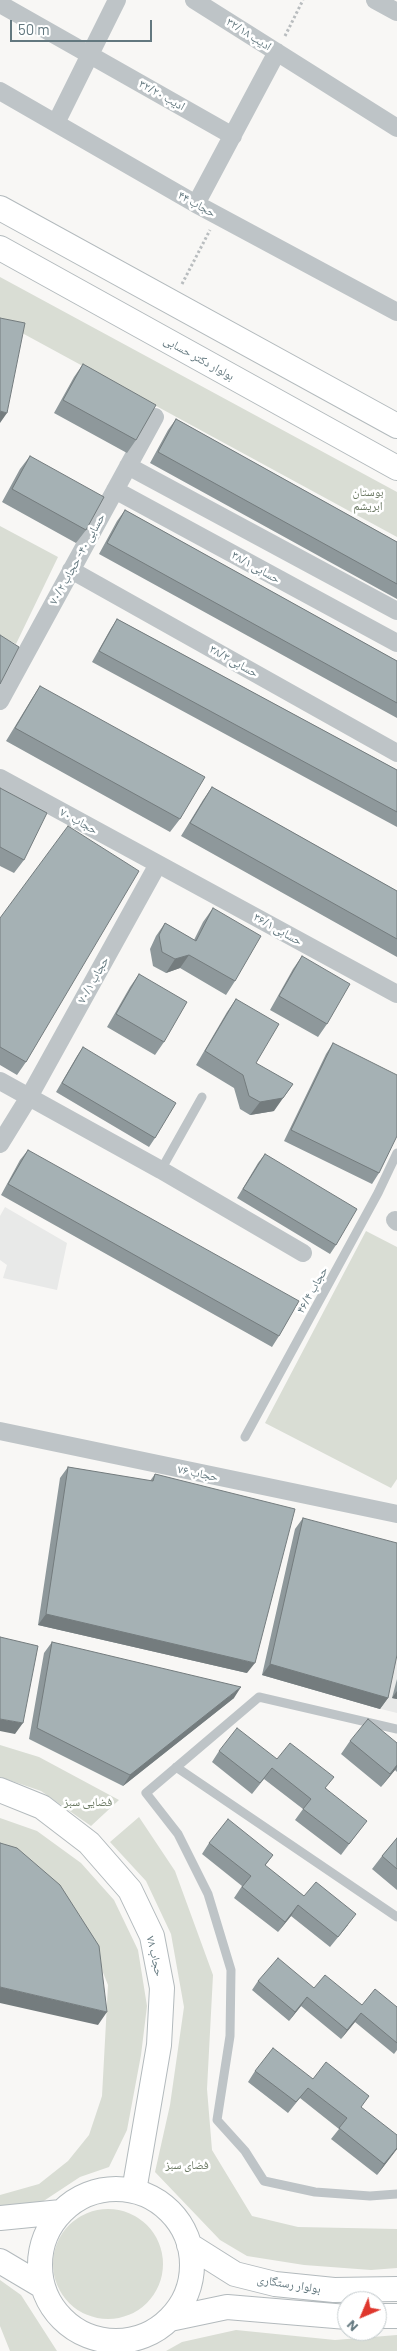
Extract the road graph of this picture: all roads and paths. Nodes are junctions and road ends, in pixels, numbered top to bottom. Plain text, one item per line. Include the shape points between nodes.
1 (117, 0) edge
2 (194, 0) edge
3 (303, 0) edge
4 (375, 0) edge
5 (0, 4) edge
6 (397, 12) edge
7 (278, 52) junction
8 (91, 55) junction
9 (0, 90) edge
10 (56, 123) junction
11 (397, 128) edge
12 (233, 136) junction
13 (196, 204) junction
14 (0, 208) edge
15 (217, 215) junction
16 (0, 248) edge
17 (173, 303) junction
18 (397, 312) edge
19 (155, 417) edge
20 (397, 426) edge
21 (128, 466) junction
22 (397, 468) edge
23 (115, 490) junction
24 (71, 570) junction
25 (397, 611) edge
26 (397, 643) edge
27 (0, 701) edge
28 (397, 753) edge
29 (0, 778) edge
30 (158, 864) junction
31 (397, 994) edge
32 (0, 1081) edge
33 (29, 1097) junction
34 (202, 1097) dead end
35 (0, 1144) edge
36 (397, 1153) edge
37 (160, 1170) junction
38 (303, 1253) dead end
39 (0, 1431) edge
40 (245, 1436) dead end
41 (397, 1514) edge
42 (397, 1729) edge
43 (176, 1767) junction
44 (0, 1790) edge
45 (397, 1917) edge
46 (134, 2191) junction
47 (397, 2194) edge
48 (61, 2212) junction
49 (0, 2218) edge
50 (189, 2245) junction
51 (0, 2261) edge
52 (42, 2286) junction
53 (397, 2289) edge
54 (337, 2316) edge
55 (170, 2319) junction
56 (96, 2345) edge

1 - 8 street
2 - 7 street, ادیب ۳۲/۱۸
3 - 7 path
4 - 6 street
5 - 8 street, ادیب ۳۲/۲۰
7 - 11 street, ادیب ۳۲/۱۸
7 - 12 street
8 - 10 street
8 - 12 street, ادیب ۳۲/۲۰
9 - 10 street, حجاب ۴۴
10 - 13 street, حجاب ۴۴
12 - 13 street
13 - 15 street, حجاب ۴۴
14 - 17 street
15 - 17 path
15 - 18 street, حجاب ۴۴
16 - 22 street, بولوار دکتر حسابی
17 - 20 street
19 - 21 street, حسابی ۴۰- حجاب ۷۰/۲
21 - 23 street, حسابی ۴۰- حجاب ۷۰/۲
21 - 25 street
23 - 24 street, حسابی ۴۰- حجاب ۷۰/۲
23 - 26 street, حسابی ۳۸/۱
24 - 27 street, حسابی ۴۰- حجاب ۷۰/۲
24 - 28 street, حسابی ۳۸/۳
29 - 30 street, حجاب ۷۰
30 - 31 street, حسابی ۳۶/۱
30 - 33 street, حجاب ۷۰/۱
32 - 33 street
33 - 35 street, حجاب ۷۰/۱
33 - 37 street
34 - 37 lane
36 - 40 lane, حجاب ۴۶/۴ via 374,1202
37 - 38 street
39 - 41 street, حجاب ۷۶
42 - 43 lane via 259,1696
43 - 45 lane
43 - 47 lane via 146,1792 178,1834 208,1894 231,1970 230,2036 217,2120 245,2151 264,2182 315,2192 370,2196
44 - 46 street, حجاب ۷۸ via 42,1807 89,1843 130,1890 152,1936 162,1988 159,2036
46 - 48 street via 95,2192 76,2199
46 - 50 street via 169,2211 181,2226
48 - 49 street
48 - 52 street via 49,2228 42,2246 39,2266
50 - 53 street, بولوار رستگاری via 235,2274 275,2284 334,2290
50 - 55 street via 192,2264 190,2284
51 - 52 street
52 - 56 street via 62,2320
54 - 55 street via 227,2307
55 - 56 street via 155,2331 136,2338

